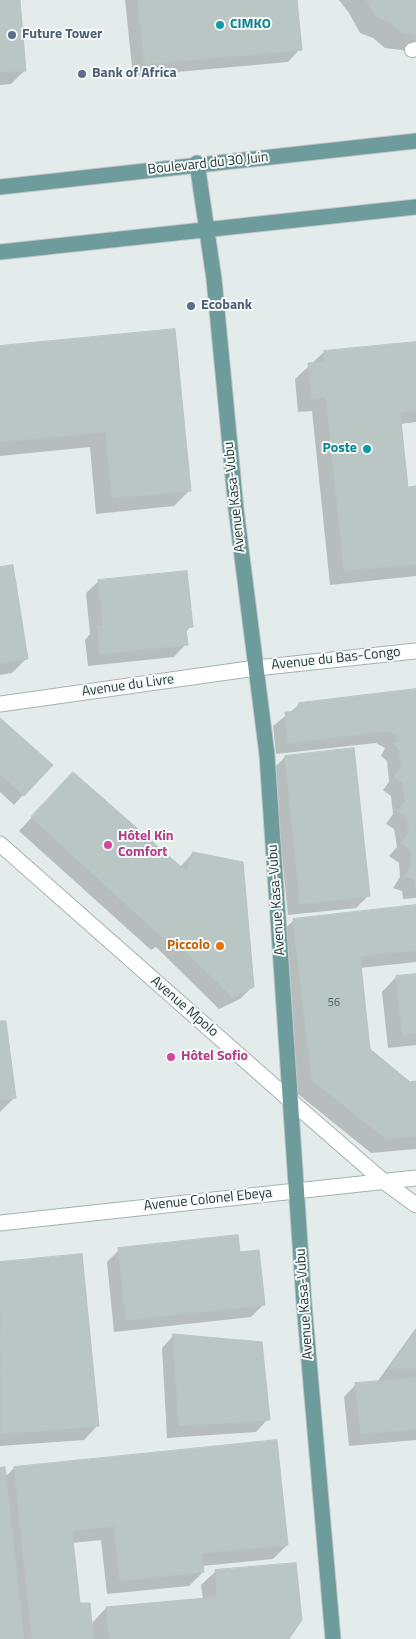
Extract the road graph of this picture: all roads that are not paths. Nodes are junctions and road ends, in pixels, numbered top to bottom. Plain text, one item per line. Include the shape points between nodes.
1 (416, 141) edge
2 (197, 164) junction
3 (0, 187) edge
4 (416, 207) edge
5 (207, 230) junction
6 (0, 252) edge
7 (416, 651) edge
8 (256, 668) junction
9 (0, 704) edge
10 (0, 844) edge
11 (291, 1101) junction
12 (416, 1178) edge
13 (383, 1180) junction
14 (297, 1190) junction
15 (416, 1205) edge
16 (0, 1224) edge
17 (334, 1639) edge

1 - 2 main road, Boulevard du 30 Juin
2 - 3 main road, Boulevard du 30 Juin
2 - 5 main road, Avenue Kasa-Vubu
4 - 5 main road
5 - 6 main road
5 - 8 main road, Avenue Kasa-Vubu
7 - 8 street, Avenue du Bas-Congo
8 - 9 street, Avenue du Livre
8 - 11 main road, Avenue Kasa-Vubu via 267,755
10 - 11 street, Avenue Mpolo
11 - 13 street, Avenue Mpolo
11 - 14 main road, Avenue Kasa-Vubu
12 - 13 street, Avenue Colonel Ebeya
13 - 14 street, Avenue Colonel Ebeya
13 - 15 street, Avenue Mpolo
14 - 16 street, Avenue Colonel Ebeya
14 - 17 main road, Avenue Kasa-Vubu

